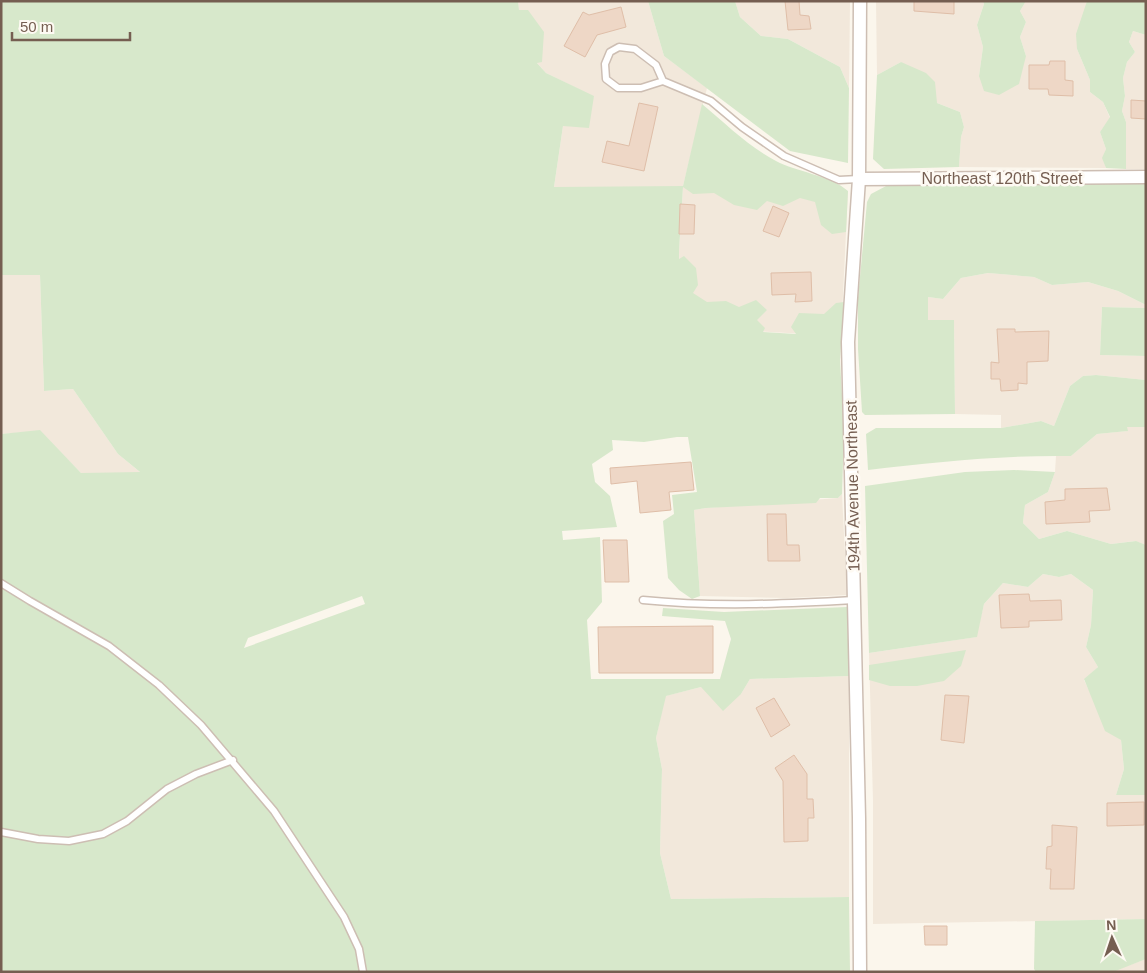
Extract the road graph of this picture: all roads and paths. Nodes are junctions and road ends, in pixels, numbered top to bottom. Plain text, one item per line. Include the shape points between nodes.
1 (860, 1) edge
2 (663, 81) junction
3 (1146, 177) edge
4 (859, 179) junction
5 (1, 583) edge
6 (643, 600) dead end
7 (854, 600) junction
8 (233, 760) junction
9 (1, 832) edge
10 (363, 972) edge
11 (860, 972) edge

1 - 4 street, 194th Avenue Northeast
2 - 2 lane via 641,88 618,88 606,79 604,64 610,52 619,47 635,49 656,65
2 - 4 lane via 711,101 784,156 839,180
3 - 4 street, Northeast 120th Street
4 - 7 street, 194th Avenue Northeast via 848,342
5 - 8 lane via 109,646 160,685
6 - 7 lane via 675,604 784,604
7 - 11 street, 194th Avenue Northeast
8 - 9 lane via 167,789 127,821 103,834 68,841
8 - 10 lane via 274,810 344,917 359,949

